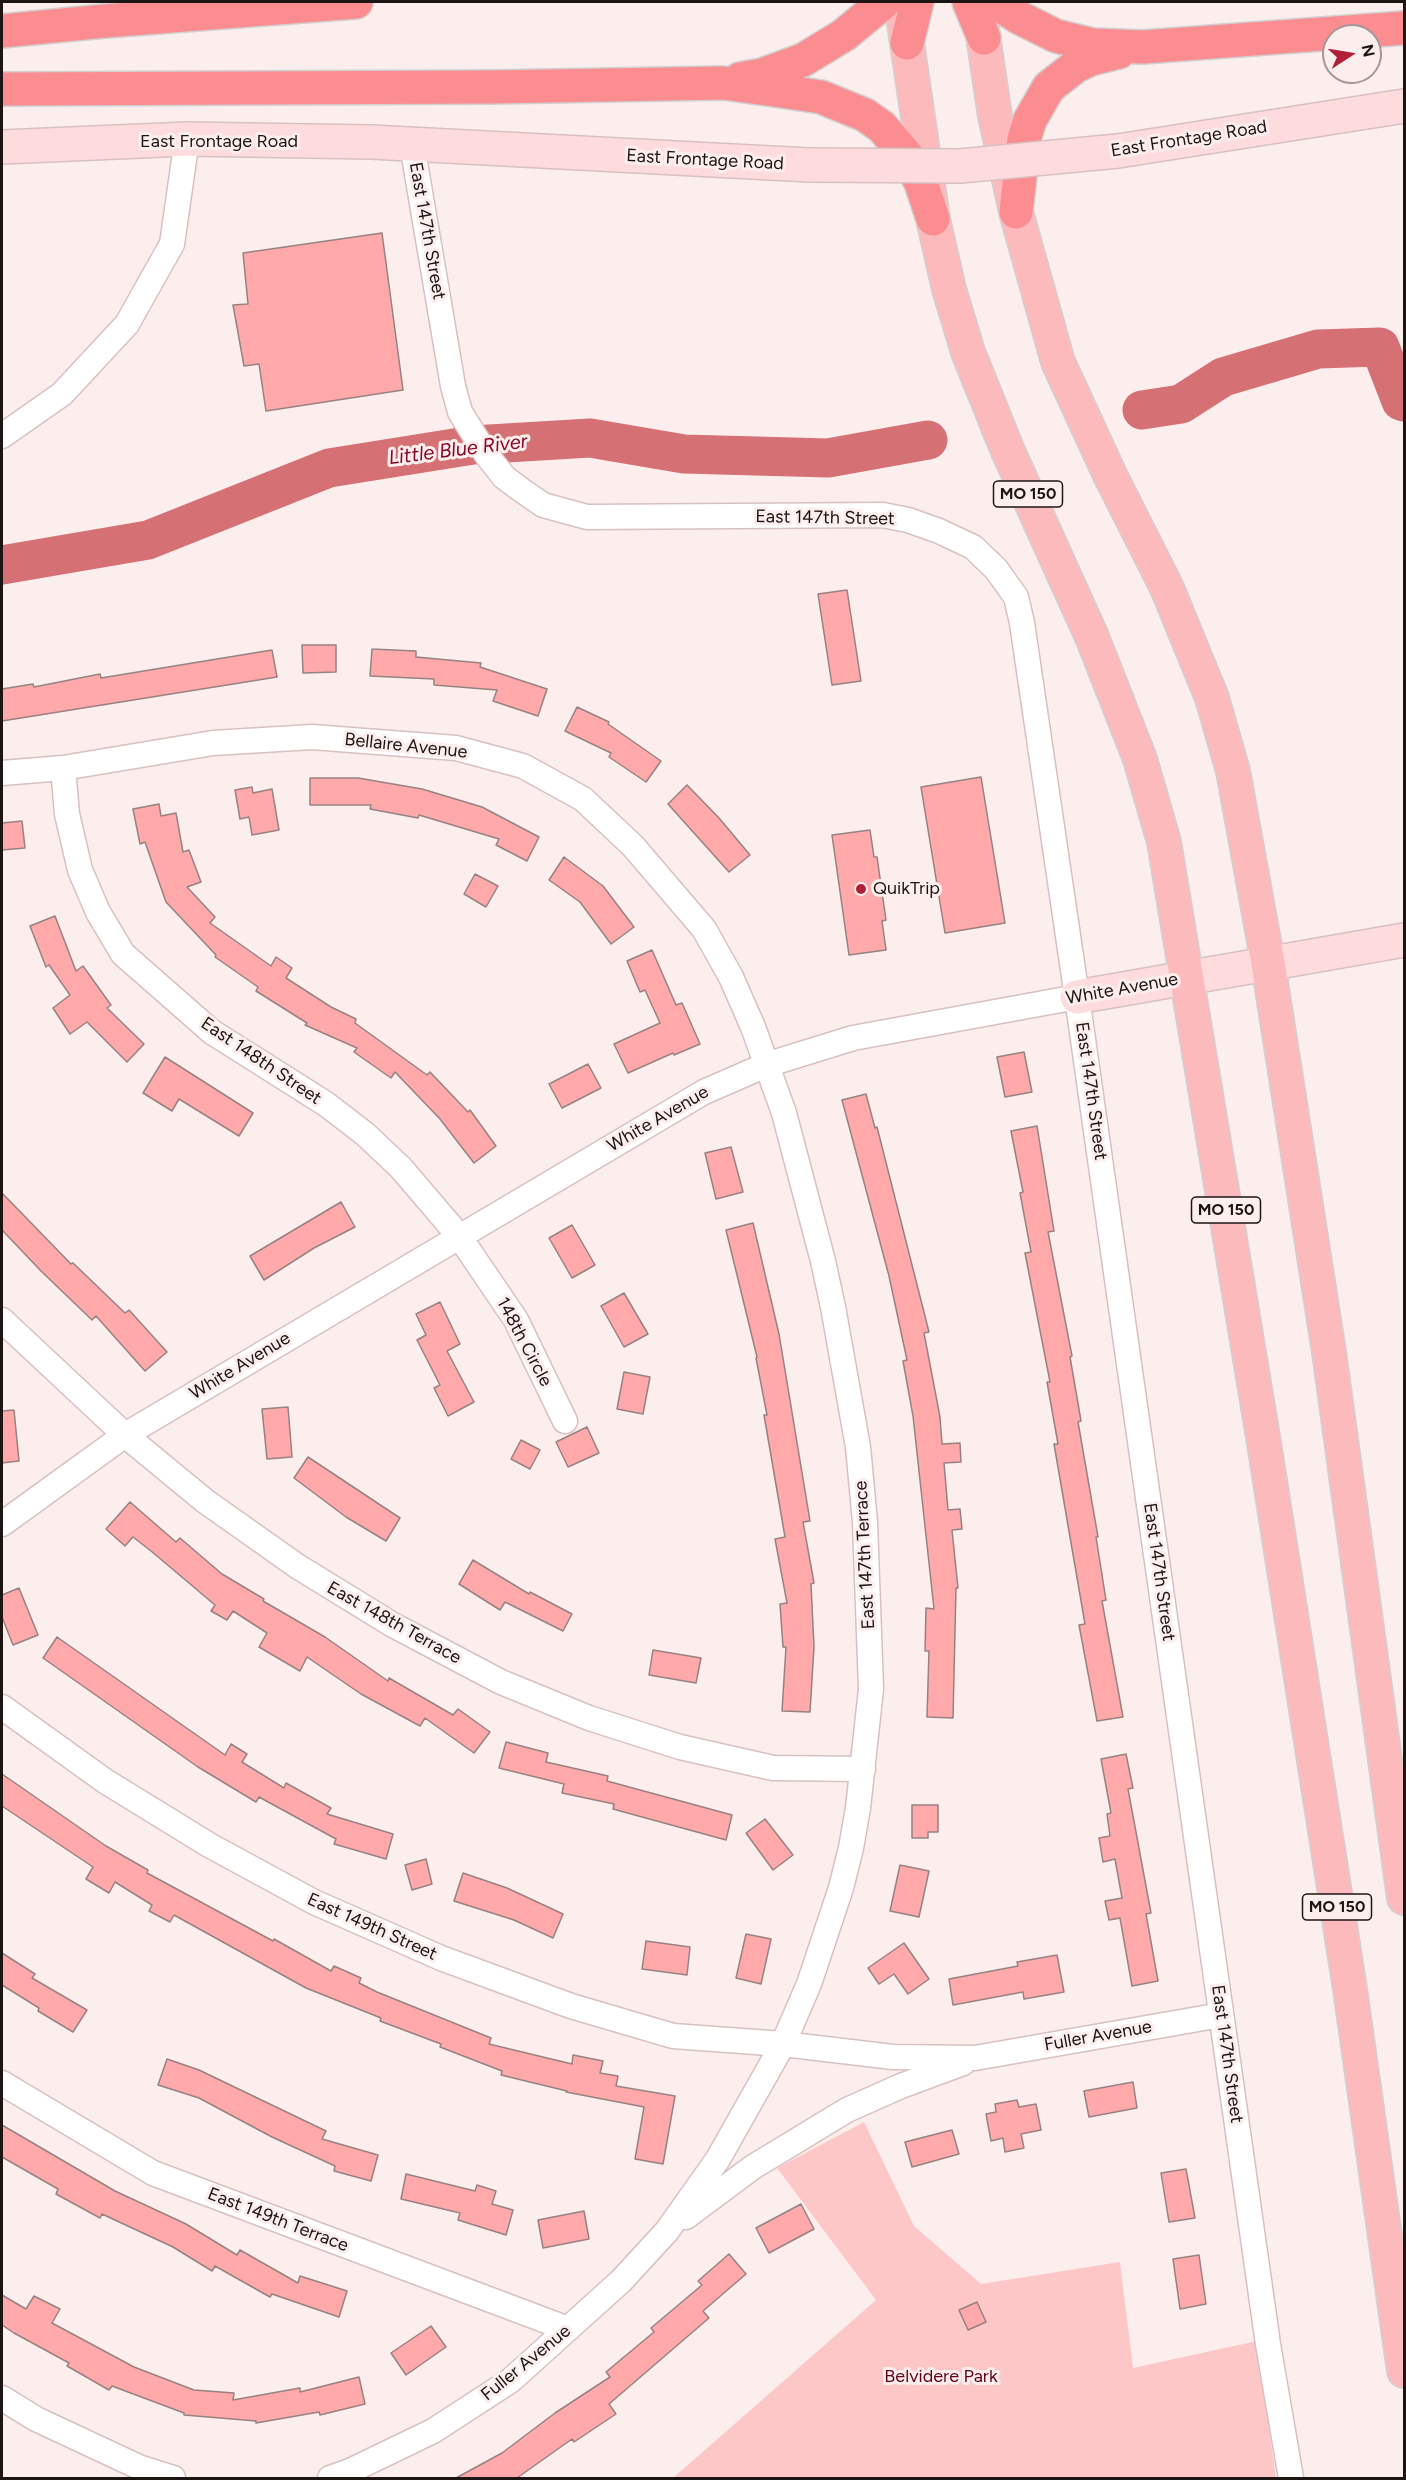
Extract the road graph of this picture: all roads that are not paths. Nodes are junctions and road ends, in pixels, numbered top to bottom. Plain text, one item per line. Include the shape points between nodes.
1 (356, 2) edge
2 (884, 2) edge
3 (901, 2) edge
4 (916, 2) edge
5 (969, 2) edge
6 (978, 2) edge
7 (995, 2) edge
8 (1404, 28) edge
9 (2, 31) edge
10 (984, 38) junction
11 (907, 43) junction
12 (1143, 47) junction
13 (723, 83) junction
14 (2, 89) edge
15 (1404, 106) edge
16 (187, 139) junction
17 (412, 145) junction
18 (2, 147) edge
19 (1016, 212) junction
20 (933, 219) junction
21 (2, 436) edge
22 (63, 768) junction
23 (2, 773) edge
24 (1404, 940) edge
25 (1268, 963) junction
26 (1188, 977) junction
27 (1077, 997) junction
28 (766, 1065) junction
29 (459, 1236) junction
30 (2, 1320) edge
31 (565, 1421) dead end
32 (125, 1435) junction
33 (2, 1524) edge
34 (2, 1707) edge
35 (863, 1769) junction
36 (1404, 1898) edge
37 (1221, 2015) junction
38 (783, 2044) junction
39 (975, 2058) junction
40 (2, 2083) edge
41 (667, 2231) junction
42 (568, 2329) junction
43 (1404, 2371) edge
44 (2, 2398) edge
45 (140, 2473) edge
46 (173, 2478) edge
47 (330, 2478) edge
48 (1291, 2478) edge

1 - 9 highway
2 - 13 highway via 803,60 762,75
3 - 11 main road, MO 150
4 - 11 highway
5 - 10 highway
6 - 10 main road
7 - 12 highway via 1056,36 1093,45
8 - 12 highway
10 - 19 main road via 995,116
11 - 20 main road, MO 150
12 - 19 highway via 1091,59 1049,87 1024,139
13 - 14 highway
13 - 20 highway via 821,97 865,115 882,127 908,157
15 - 17 street, East Frontage Road, bridge via 1118,151 960,166 809,165
16 - 17 street, East Frontage Road
16 - 18 street, East Frontage Road
16 - 21 street via 172,244 127,324 62,394
17 - 27 street, East 147th Street via 460,412 504,477 543,505 587,517 883,515 918,523 973,548 996,569 1016,597 1022,622
19 - 25 main road via 1058,362 1167,588 1212,698 1233,771
20 - 26 main road, MO 150 via 968,352 1092,637 1140,759 1164,842
22 - 23 street, Bellaire Avenue
22 - 28 street, Bellaire Avenue via 213,743 312,737 456,748 523,766 583,799 633,846 704,929 731,977
22 - 29 street, East 148th Street via 67,814 80,870 98,912 123,954 212,1032 326,1104 365,1134 401,1168
24 - 25 street, White Avenue
25 - 26 street, White Avenue
25 - 36 main road via 1329,1352
26 - 27 street, White Avenue
26 - 43 main road, MO 150 via 1344,1954
27 - 28 street, White Avenue via 853,1038
27 - 37 street, East 147th Street
28 - 29 street, White Avenue via 704,1092
28 - 35 street, East 147th Terrace via 784,1113 823,1261 858,1447 871,1689
29 - 31 street, 148th Circle via 516,1320
29 - 32 street, White Avenue
30 - 32 street, East 148th Terrace
32 - 33 street, White Avenue
32 - 35 street, East 148th Terrace via 205,1501 297,1566 393,1625 501,1682 589,1718 680,1747 773,1767
34 - 38 street, East 149th Street via 105,1781 209,1845 314,1902 441,1958 571,2006 673,2036
35 - 38 street, East 147th Terrace via 841,1888 809,1984
37 - 39 street, Fuller Avenue
37 - 48 street, East 147th Street
38 - 39 street, Fuller Avenue via 893,2057
38 - 41 street, Fuller Avenue via 718,2159
39 - 41 street, Fuller Avenue via 847,2110 753,2167
40 - 42 street, East 149th Terrace via 153,2173
41 - 42 street, Fuller Avenue
42 - 47 street, Fuller Avenue via 510,2381 433,2431
44 - 45 street
45 - 46 street

